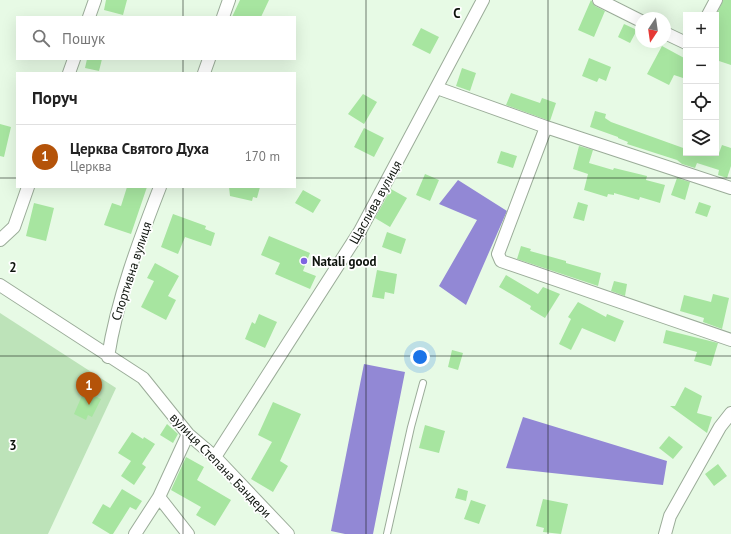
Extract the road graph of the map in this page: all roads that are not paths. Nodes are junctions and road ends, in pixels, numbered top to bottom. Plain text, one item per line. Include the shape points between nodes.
1 (95, 0) edge
2 (229, 0) edge
3 (483, 0) edge
4 (599, 0) edge
5 (716, 0) edge
6 (710, 12) edge
7 (89, 16) edge
8 (223, 16) edge
9 (635, 18) edge
10 (671, 36) edge
11 (683, 42) edge
12 (74, 60) edge
13 (209, 60) edge
14 (69, 72) edge
15 (204, 72) edge
16 (437, 88) junction
17 (546, 127) junction
18 (28, 188) edge
19 (160, 188) edge
20 (731, 188) edge
21 (0, 240) edge
22 (0, 285) edge
23 (731, 340) edge
24 (108, 357) junction
25 (423, 383) dead end
26 (731, 413) edge
27 (188, 434) junction
28 (215, 457) junction
29 (159, 498) junction
30 (135, 534) edge
31 (188, 534) edge
32 (288, 534) edge
33 (388, 534) edge
34 (664, 534) edge

1 - 7 street
2 - 8 street
3 - 16 street, Щаслива вулиця
4 - 9 street
5 - 6 street
10 - 11 street
12 - 14 street
13 - 15 street
16 - 17 street
16 - 28 street, Щаслива вулиця via 360,230
17 - 20 street
17 - 23 street via 498,254 501,261
18 - 21 street via 14,227
19 - 24 street, Спортивна вулиця via 112,327
22 - 24 street, вулиця Степана Бандери
24 - 27 street, вулиця Степана Бандери via 143,378
25 - 33 lane
26 - 34 street via 720,427 670,516
27 - 28 street, вулиця Степана Бандери
27 - 29 street
28 - 32 street, вулиця Степана Бандери
29 - 30 street
29 - 31 street

